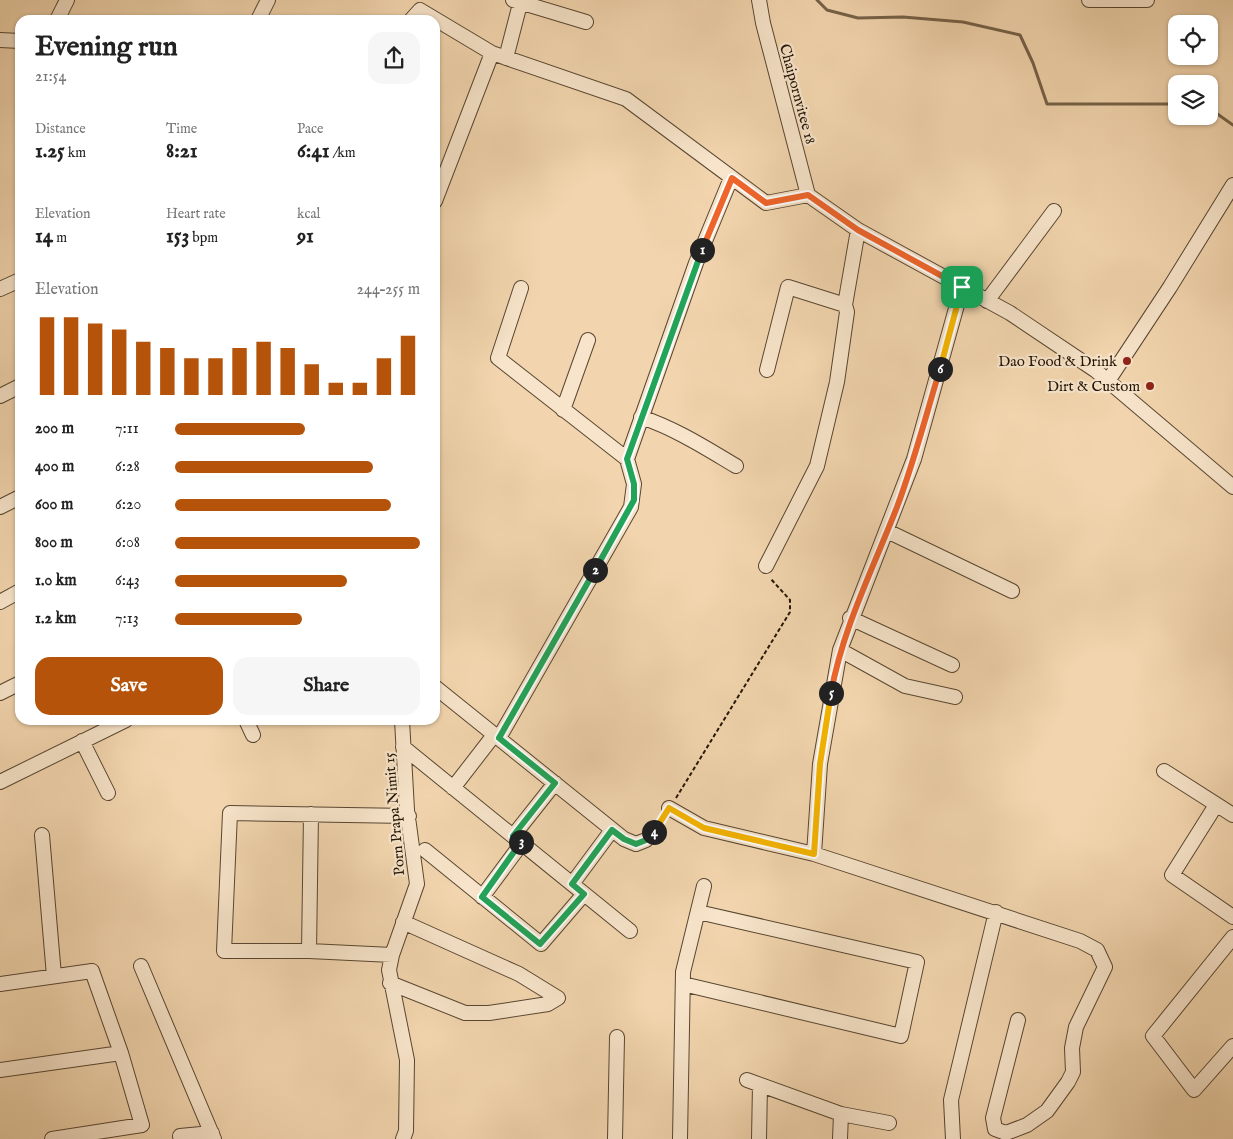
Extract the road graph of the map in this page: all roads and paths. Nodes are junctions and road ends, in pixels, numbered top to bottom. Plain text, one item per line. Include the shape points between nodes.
1 (67, 0) edge
2 (268, 0) edge
3 (759, 0) edge
4 (1089, 0) edge
5 (1147, 0) edge
6 (518, 1) edge
7 (60, 15) edge
8 (260, 15) edge
9 (586, 22) dead end
10 (440, 26) edge
11 (0, 40) edge
12 (15, 41) edge
13 (492, 54) junction
14 (506, 58) junction
15 (732, 178) junction
16 (1233, 185) edge
17 (440, 188) edge
18 (808, 195) junction
19 (1054, 211) dead end
20 (858, 230) junction
21 (15, 282) edge
22 (962, 287) junction
23 (521, 288) dead end
24 (0, 289) edge
25 (987, 301) junction
26 (845, 304) junction
27 (588, 340) dead end
28 (767, 370) dead end
29 (1108, 381) junction
30 (15, 388) edge
31 (0, 396) edge
32 (563, 410) junction
33 (641, 417) junction
34 (627, 459) junction
35 (736, 466) dead end
36 (1233, 487) edge
37 (15, 500) edge
38 (0, 507) edge
39 (887, 531) junction
40 (766, 566) joint
41 (1012, 590) dead end
42 (15, 594) edge
43 (0, 602) edge
44 (850, 618) junction
45 (840, 650) junction
46 (952, 665) dead end
47 (15, 686) edge
48 (440, 691) edge
49 (0, 693) edge
50 (955, 697) dead end
51 (116, 725) edge
52 (248, 725) edge
53 (402, 725) edge
54 (253, 735) dead end
55 (497, 737) junction
56 (82, 741) junction
57 (404, 747) junction
58 (1164, 771) dead end
59 (0, 782) edge
60 (555, 783) junction
61 (453, 788) junction
62 (108, 793) dead end
63 (1216, 805) junction
64 (669, 808) junction
65 (311, 814) junction
66 (410, 816) junction
67 (1233, 816) edge
68 (612, 830) junction
69 (42, 836) dead end
70 (518, 840) junction
71 (646, 840) joint
72 (425, 850) dead end
73 (814, 854) junction
74 (572, 884) junction
75 (704, 886) dead end
76 (584, 894) junction
77 (482, 897) junction
78 (698, 912) junction
79 (996, 912) junction
80 (1233, 917) edge
81 (403, 922) junction
82 (630, 931) dead end
83 (1233, 937) edge
84 (308, 951) junction
85 (392, 955) junction
86 (141, 966) dead end
87 (54, 976) junction
88 (390, 983) junction
89 (0, 984) edge
90 (682, 984) junction
91 (1018, 1020) dead end
92 (616, 1037) dead end
93 (1233, 1046) edge
94 (121, 1053) junction
95 (0, 1070) edge
96 (841, 1114) junction
97 (889, 1123) dead end
98 (180, 1136) dead end
99 (213, 1136) edge
100 (52, 1139) edge
101 (403, 1139) edge
102 (615, 1139) edge
103 (680, 1139) edge
104 (759, 1139) edge
105 (840, 1139) edge
106 (952, 1139) edge

1 - 7 street
2 - 8 street
3 - 18 street, Chaipornvitee 18
4 - 5 street
6 - 9 street
6 - 14 street
10 - 13 street
11 - 12 street
13 - 14 street
13 - 17 street
14 - 15 street via 626,99
15 - 18 street via 766,203
15 - 33 street via 696,263
16 - 29 street
18 - 20 street
19 - 25 street
20 - 22 street
20 - 26 street
21 - 24 street
22 - 25 street
22 - 39 street via 914,459
23 - 32 street via 498,358
25 - 29 street via 1010,313
26 - 28 street via 788,287
26 - 40 street via 838,382 817,466
27 - 32 street
29 - 36 street
30 - 31 street
32 - 34 street
33 - 34 street
33 - 35 street via 692,438
34 - 55 street via 635,492 631,507
37 - 38 street
39 - 41 street
39 - 44 street
40 - 64 path via 770,578 790,600 790,612
42 - 43 street
44 - 45 street
44 - 46 street
45 - 50 street via 905,686
45 - 73 street via 820,764
47 - 49 street
48 - 55 street
51 - 56 street
52 - 54 street
53 - 57 street, Porn Prapa Nimit 15
55 - 60 street
55 - 61 street
56 - 59 street
56 - 62 street
57 - 61 street
57 - 66 street, Porn Prapa Nimit 15
58 - 63 street
60 - 68 street
60 - 70 street
61 - 70 street
63 - 67 street
63 - 80 street via 1172,875
64 - 71 path via 653,835
64 - 73 street via 704,828
65 - 66 street
65 - 84 street
65 - 84 street via 230,812 224,951
66 - 81 street, Porn Prapa Nimit 15 via 417,884
68 - 71 street via 633,843
68 - 74 street
69 - 87 street
70 - 74 street
70 - 77 street
72 - 77 street
73 - 79 street
74 - 76 street
75 - 78 street
76 - 77 street via 540,944
76 - 82 street
78 - 90 street
78 - 90 street via 917,962 900,1036
79 - 91 street via 1080,941 1097,950 1105,967 1076,1027 1072,1048 1073,1072 1068,1082 1047,1111 1027,1125 1006,1133 995,1129 993,1118
79 - 106 street via 951,1100
81 - 85 street, Porn Prapa Nimit 15
81 - 88 street via 519,974 558,998 548,1004 489,1013 465,1013
83 - 93 street via 1153,1036 1194,1090
84 - 85 street
85 - 88 street, Porn Prapa Nimit 15
86 - 99 street
87 - 89 street
87 - 94 street via 92,971
88 - 101 street, Porn Prapa Nimit 15 via 407,1060 406,1132
90 - 103 street
92 - 102 street
94 - 95 street
94 - 100 street via 142,1125
96 - 97 street
96 - 104 street via 753,1082
96 - 105 street
98 - 99 street

